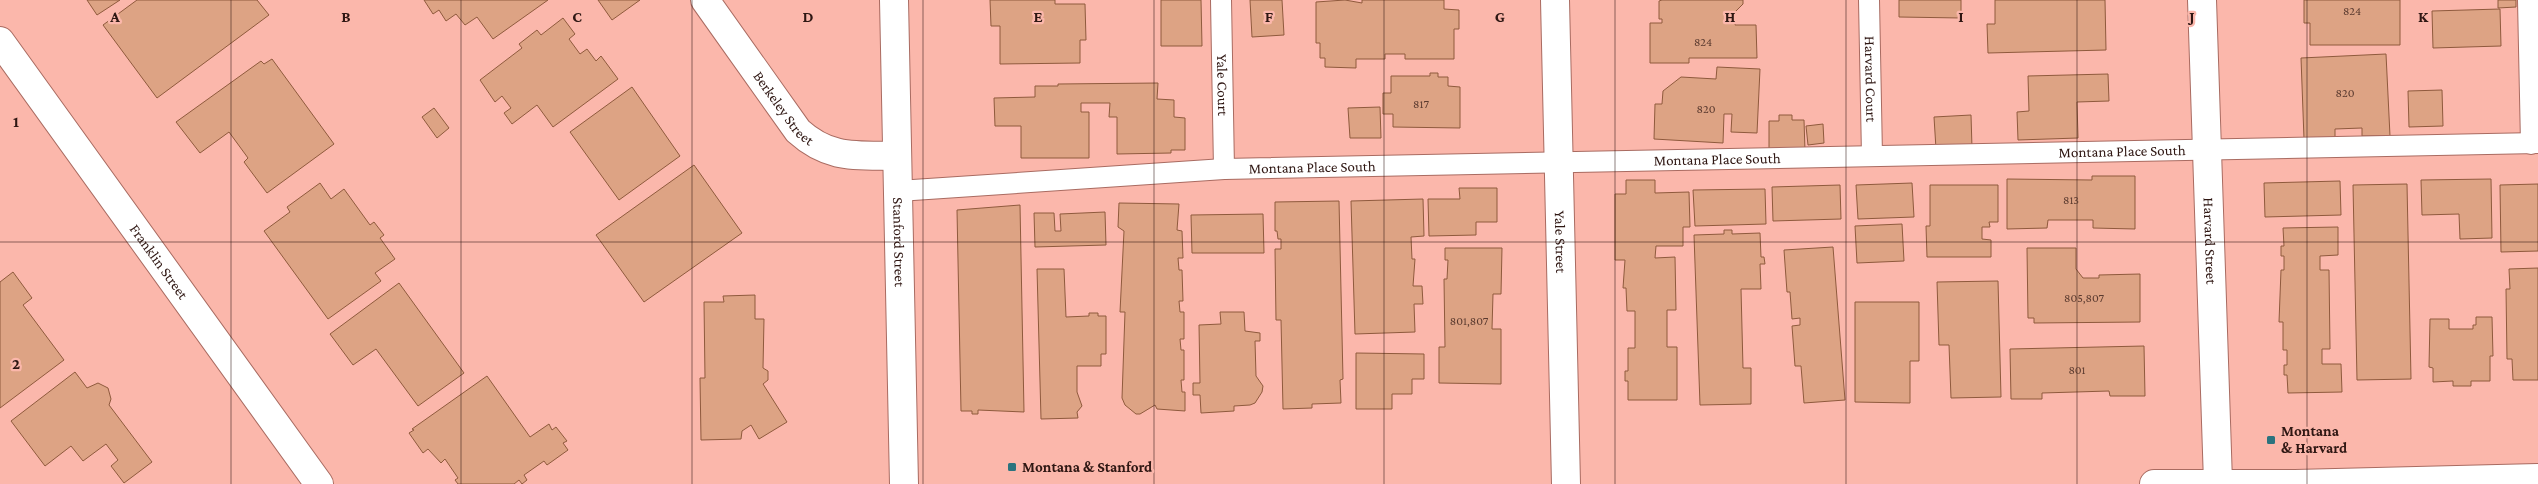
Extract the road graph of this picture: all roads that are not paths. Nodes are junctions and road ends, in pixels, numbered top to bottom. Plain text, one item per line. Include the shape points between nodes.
1 (705, 0) edge
2 (894, 0) edge
3 (1220, 0) edge
4 (1555, 0) edge
5 (1869, 0) edge
6 (2202, 0) edge
7 (2528, 0) edge
8 (0, 41) edge
9 (2535, 143) edge
10 (2205, 150) junction
11 (897, 156) junction
12 (1872, 156) junction
13 (1559, 163) junction
14 (1224, 169) junction
15 (898, 191) junction
16 (2538, 478) edge
17 (2218, 482) junction
18 (319, 484) edge
19 (904, 484) edge
20 (1566, 484) edge
21 (2154, 484) edge
22 (2295, 484) edge

1 - 11 street, Berkeley Street via 798,131 812,145 840,154
2 - 11 street, Stanford Street
3 - 14 lane, Yale Court
4 - 13 street, Yale Street
5 - 12 lane, Harvard Court
6 - 10 street, Harvard Street
7 - 9 lane
8 - 18 street, Franklin Street
9 - 10 lane, Montana Place South
10 - 12 lane, Montana Place South
10 - 17 street, Harvard Street
11 - 15 street, Stanford Street
12 - 13 lane, Montana Place South
13 - 14 lane, Montana Place South
13 - 20 street, Yale Street
14 - 15 lane, Montana Place South
15 - 19 street, Stanford Street
16 - 22 street
17 - 21 street
17 - 22 street

